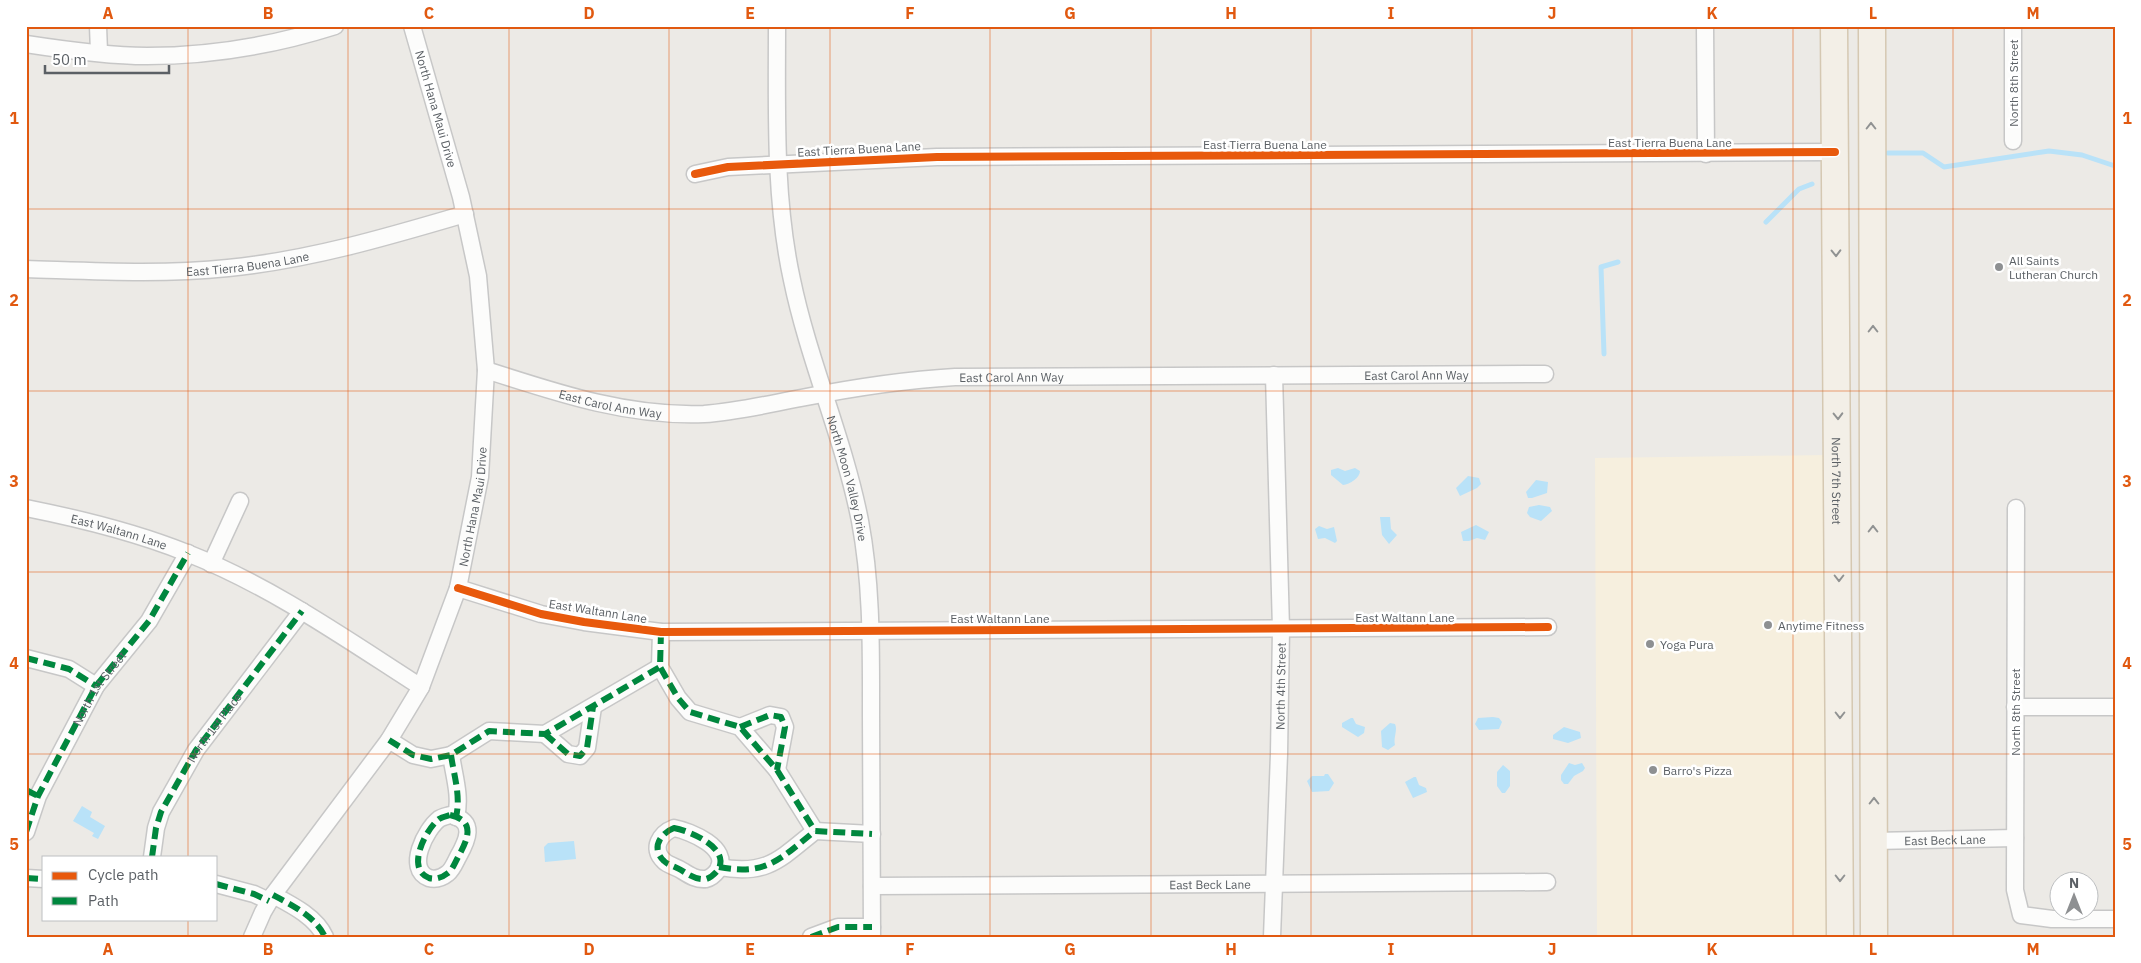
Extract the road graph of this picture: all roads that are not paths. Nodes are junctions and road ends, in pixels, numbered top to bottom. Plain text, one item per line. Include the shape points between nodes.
1 (98, 26) edge
2 (335, 26) edge
3 (412, 26) edge
4 (776, 26) edge
5 (1705, 26) edge
6 (1834, 26) edge
7 (1872, 26) edge
8 (2013, 26) edge
9 (26, 44) edge
10 (99, 52) junction
11 (1835, 110) junction
12 (2013, 141) dead end
13 (1835, 152) junction
14 (1706, 154) junction
15 (779, 164) junction
16 (695, 174) dead end
17 (1872, 175) junction
18 (1836, 212) junction
19 (465, 214) junction
20 (26, 270) edge
21 (486, 370) junction
22 (1274, 374) junction
23 (1545, 374) dead end
24 (824, 393) junction
25 (240, 501) dead end
26 (26, 508) edge
27 (2016, 508) dead end
28 (188, 553) junction
29 (211, 564) junction
30 (458, 588) junction
31 (302, 611) junction
32 (1548, 627) dead end
33 (1281, 629) junction
34 (870, 630) junction
35 (661, 632) junction
36 (26, 658) edge
37 (660, 668) junction
38 (96, 686) junction
39 (421, 687) junction
40 (593, 707) junction
41 (2015, 707) junction
42 (2115, 707) edge
43 (740, 727) junction
44 (545, 734) junction
45 (389, 740) junction
46 (450, 755) junction
47 (777, 770) junction
48 (32, 793) edge
49 (456, 816) dead end
50 (815, 831) junction
51 (26, 832) edge
52 (872, 834) junction
53 (2015, 838) junction
54 (1874, 841) junction
55 (152, 856) edge
56 (719, 867) dead end
57 (26, 878) edge
58 (42, 879) edge
59 (1547, 882) dead end
60 (1274, 884) junction
61 (218, 885) edge
62 (872, 886) junction
63 (271, 898) junction
64 (2115, 918) edge
65 (872, 932) edge
66 (252, 937) edge
67 (325, 937) edge
68 (811, 937) edge
69 (1272, 937) edge
70 (1840, 937) edge
71 (1874, 937) edge

1 - 10 street
2 - 10 street via 255,46 198,53 147,56
3 - 19 street, North Hana Maui Drive
4 - 15 street, North Moon Valley Drive
5 - 14 street
6 - 11 main road, North 7th Street
17 -> 7 main road
8 - 12 street, North 8th Street
9 - 10 street
11 - 13 main road, North 7th Street
11 - 17 main road
13 - 14 street, East Tierra Buena Lane
13 - 18 main road, North 7th Street
14 - 15 street, East Tierra Buena Lane via 937,157
15 - 16 street, East Tierra Buena Lane via 728,167
15 - 24 street, North Moon Valley Drive via 780,206 791,278
17 - 18 main road via 1850,191
54 -> 17 main road
18 -> 70 main road, North 7th Street
19 - 20 street, East Tierra Buena Lane via 337,250 228,268 151,272
19 - 21 street, North Hana Maui Drive via 478,276
21 - 24 street, East Carol Ann Way via 578,398 642,412 727,412
21 - 30 street, North Hana Maui Drive via 480,477
22 - 23 street, East Carol Ann Way
22 - 24 street, East Carol Ann Way via 955,377 891,382
22 - 33 street, North 4th Street
24 - 34 street, North Moon Valley Drive via 860,521
25 - 29 street
26 - 28 street, East Waltann Lane via 122,530
27 - 41 street, North 8th Street
28 - 29 street, East Waltann Lane
28 - 38 street, North 1st Street via 149,621
29 - 31 street, East Waltann Lane
30 - 35 street, East Waltann Lane via 541,614
30 - 39 street, North Hana Maui Drive
31 - 39 street, East Waltann Lane
31 - 55 street, North 1st Place via 196,750 161,812
32 - 33 street, East Waltann Lane
33 - 34 street, East Waltann Lane
33 - 60 street, North 4th Street
34 - 35 street, East Waltann Lane
34 - 52 street, North Moon Valley Drive
35 - 37 street
36 - 38 street via 69,669
37 - 40 street
37 - 43 street via 690,712
38 - 48 street, North 1st Street
39 - 45 street, North Hana Maui Drive
40 - 44 street
40 - 44 street via 587,748 580,756 568,754
41 - 42 street
41 - 53 street, North 8th Street
43 - 47 street
43 - 47 street via 770,715 781,717 786,727
44 - 46 street via 489,731
45 - 46 street via 414,755 431,759
45 - 63 street, North Hana Maui Drive
46 - 49 street via 458,794
47 - 50 street
48 - 51 street, North 1st Street
50 - 52 street
50 - 56 street via 766,867 748,870
52 - 62 street, North Moon Valley Drive
53 - 54 street, East Beck Lane
53 - 64 street, North 8th Street via 2015,890 2021,915 2052,919
54 - 71 main road
57 - 58 street
59 - 60 street, East Beck Lane
60 - 62 street, East Beck Lane
60 - 69 street, North 4th Street
61 - 63 street
62 - 65 street, North Moon Valley Drive
63 - 66 street, North Hana Maui Drive
63 - 67 street via 294,906 321,928
65 - 68 street via 838,926

